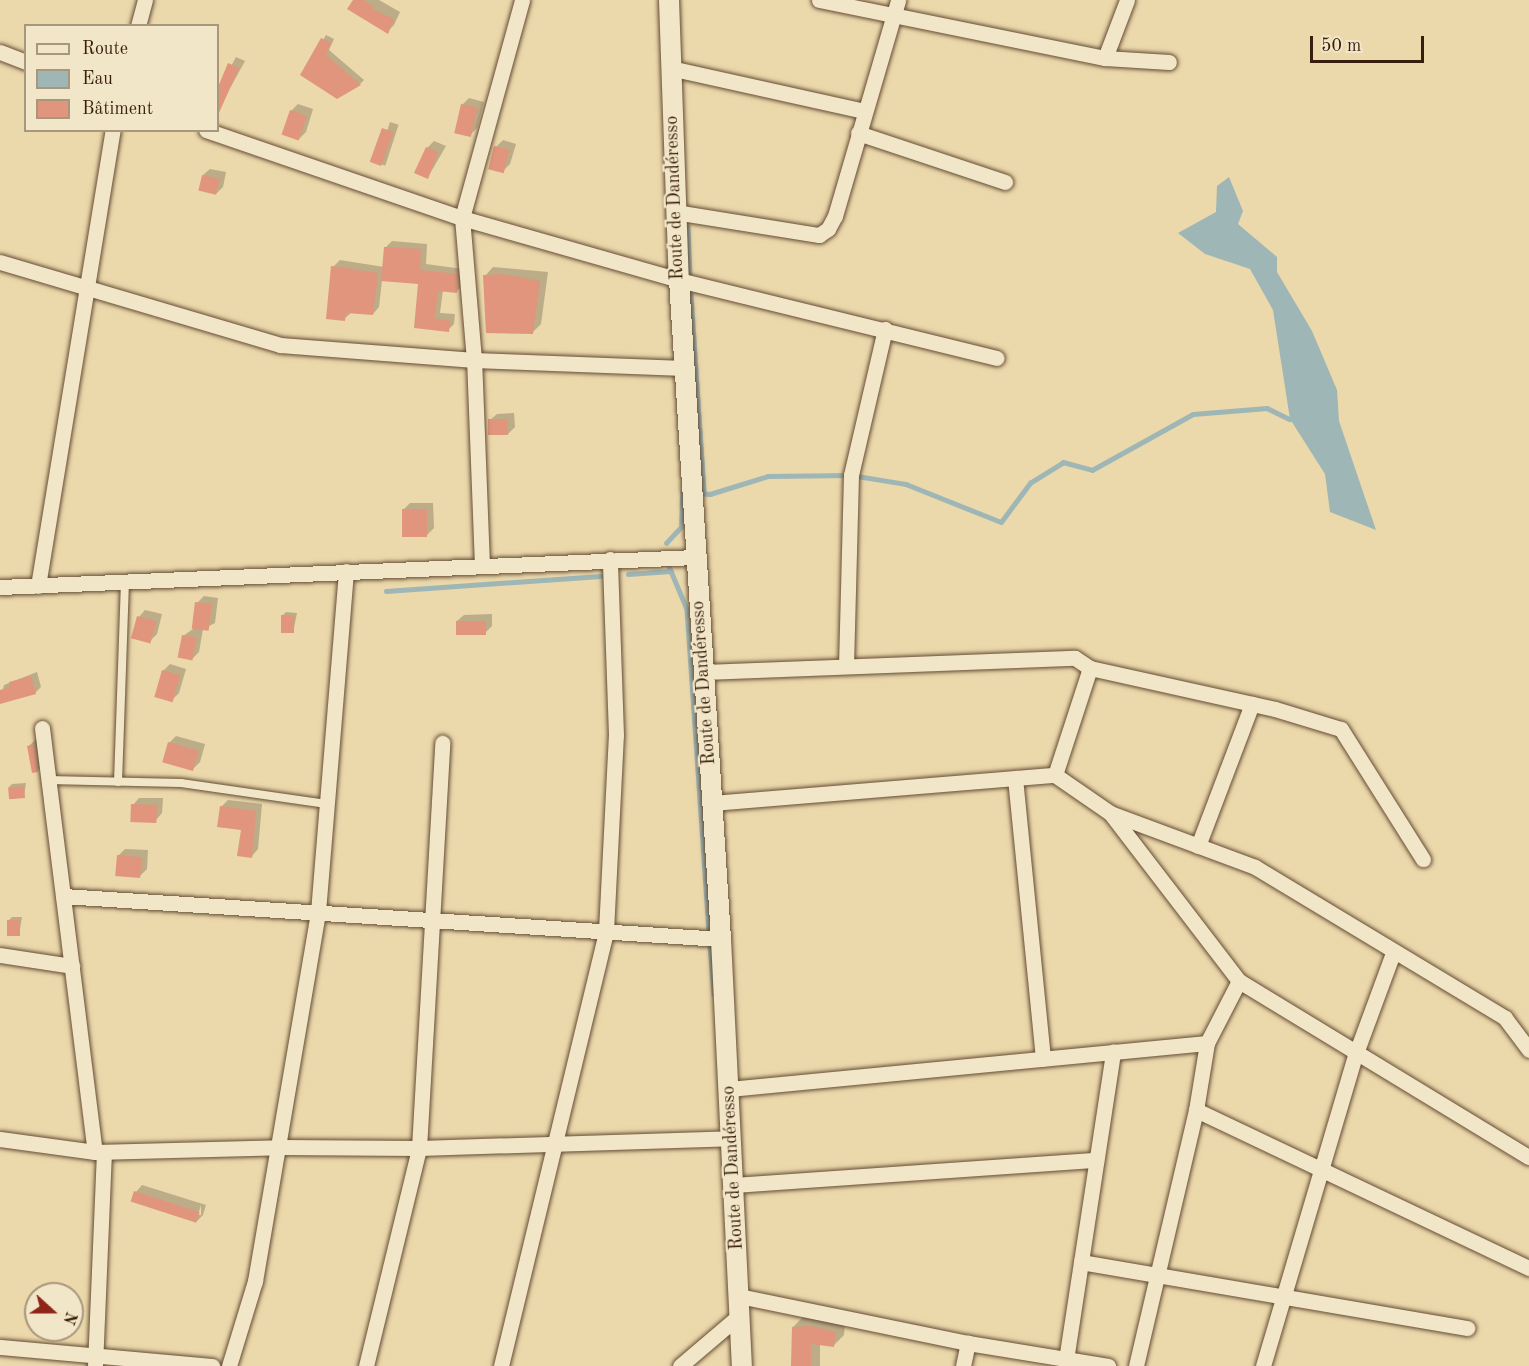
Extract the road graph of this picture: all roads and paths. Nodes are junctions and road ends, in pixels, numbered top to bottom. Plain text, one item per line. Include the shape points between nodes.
1 (145, 0) edge
2 (522, 0) edge
3 (664, 0) edge
4 (669, 0) edge
5 (819, 0) edge
6 (898, 0) edge
7 (1127, 0) edge
8 (893, 15) junction
9 (139, 24) edge
10 (0, 52) edge
11 (1105, 58) junction
12 (24, 61) edge
13 (1169, 63) dead end
14 (670, 68) junction
15 (864, 111) junction
16 (113, 132) edge
17 (213, 132) edge
18 (858, 133) junction
19 (1005, 182) dead end
20 (675, 212) junction
21 (462, 218) junction
22 (0, 262) edge
23 (679, 280) junction
24 (84, 289) junction
25 (885, 329) junction
26 (997, 358) dead end
27 (474, 360) junction
28 (684, 368) junction
29 (695, 557) junction
30 (610, 559) junction
31 (482, 566) junction
32 (346, 571) junction
33 (125, 582) junction
34 (38, 586) junction
35 (0, 587) edge
36 (846, 666) junction
37 (1090, 668) junction
38 (704, 672) junction
39 (1252, 704) junction
40 (42, 728) dead end
41 (442, 743) dead end
42 (1055, 774) junction
43 (1015, 778) junction
44 (48, 780) junction
45 (118, 782) junction
46 (712, 803) junction
47 (326, 804) junction
48 (1110, 813) junction
49 (1198, 846) junction
50 (1423, 859) dead end
51 (63, 896) junction
52 (318, 912) junction
53 (432, 920) junction
54 (606, 931) junction
55 (721, 939) junction
56 (1393, 953) junction
57 (0, 955) edge
58 (72, 966) junction
59 (1239, 981) junction
60 (1207, 1043) junction
61 (1529, 1050) edge
62 (1113, 1052) junction
63 (1356, 1053) junction
64 (1044, 1059) junction
65 (729, 1089) junction
66 (1196, 1110) junction
67 (731, 1138) junction
68 (0, 1139) edge
69 (553, 1145) junction
70 (280, 1147) junction
71 (420, 1148) junction
72 (100, 1152) junction
73 (1529, 1158) edge
74 (1096, 1160) junction
75 (1321, 1170) junction
76 (734, 1185) junction
77 (1081, 1262) junction
78 (1529, 1268) edge
79 (1156, 1274) junction
80 (1283, 1296) junction
81 (739, 1305) junction
82 (1467, 1328) dead end
83 (968, 1343) junction
84 (0, 1347) edge
85 (1066, 1360) junction
86 (95, 1361) edge
87 (212, 1366) edge
88 (229, 1366) edge
89 (366, 1366) edge
90 (501, 1366) edge
91 (680, 1366) edge
92 (742, 1366) edge
93 (963, 1366) edge
94 (1108, 1366) edge
95 (1136, 1366) edge
96 (1263, 1366) edge

1 - 9 street
2 - 21 street
3 - 4 street
4 - 14 street, Route de Dandéresso
5 - 8 street
6 - 8 street
7 - 11 street
8 - 11 street
8 - 15 street
10 - 12 street
11 - 13 street
14 - 15 street
14 - 20 street, Route de Dandéresso
15 - 18 street
16 - 24 street
17 - 21 street
18 - 19 street
18 - 20 street via 835,216 819,235
20 - 23 street, Route de Dandéresso
21 - 23 street
21 - 27 street
22 - 24 street
23 - 25 street
23 - 28 street, Route de Dandéresso
24 - 27 street via 280,345
24 - 34 street
25 - 26 street
25 - 36 street via 851,475
27 - 28 street
27 - 31 street
28 - 29 street, Route de Dandéresso
29 - 30 street
29 - 38 street, Route de Dandéresso
30 - 31 street
30 - 54 street via 616,735
31 - 32 street
32 - 33 street
32 - 47 street
33 - 34 street
33 - 45 lane
34 - 35 street
36 - 37 street via 1075,658
36 - 38 street
37 - 39 street
37 - 42 street
38 - 46 street, Route de Dandéresso
39 - 49 street
39 - 50 street via 1341,729
40 - 44 street
41 - 53 street
42 - 43 street
42 - 48 street
43 - 46 street
43 - 64 street
44 - 45 lane
44 - 51 street
45 - 47 lane via 181,783
46 - 55 street, Route de Dandéresso
47 - 52 street
48 - 49 street
48 - 59 street
49 - 56 street via 1255,867
51 - 52 street
51 - 58 street
52 - 53 street
52 - 70 street
53 - 54 street
53 - 71 street
54 - 55 street
54 - 69 street
55 - 65 street, Route de Dandéresso
56 - 61 street via 1505,1018
56 - 63 street
57 - 58 street
58 - 72 street
59 - 60 street
59 - 63 street
60 - 62 street
60 - 66 street
62 - 64 street
62 - 74 street
63 - 73 street
63 - 75 street
64 - 65 street
65 - 67 street, Route de Dandéresso
66 - 75 street
66 - 79 street
67 - 69 street
67 - 76 street, Route de Dandéresso
68 - 72 street
69 - 71 street
69 - 90 street
70 - 71 street
70 - 72 street
70 - 88 street via 255,1281
71 - 89 street
72 - 86 street
74 - 76 street
74 - 77 street
75 - 78 street
75 - 80 street
76 - 81 street, Route de Dandéresso
77 - 79 street
77 - 85 street
79 - 80 street
79 - 95 street
80 - 82 street
80 - 96 street
81 - 83 street
81 - 91 street
81 - 92 street, Route de Dandéresso
83 - 85 street
83 - 93 street
84 - 86 street
85 - 94 street
86 - 87 street

